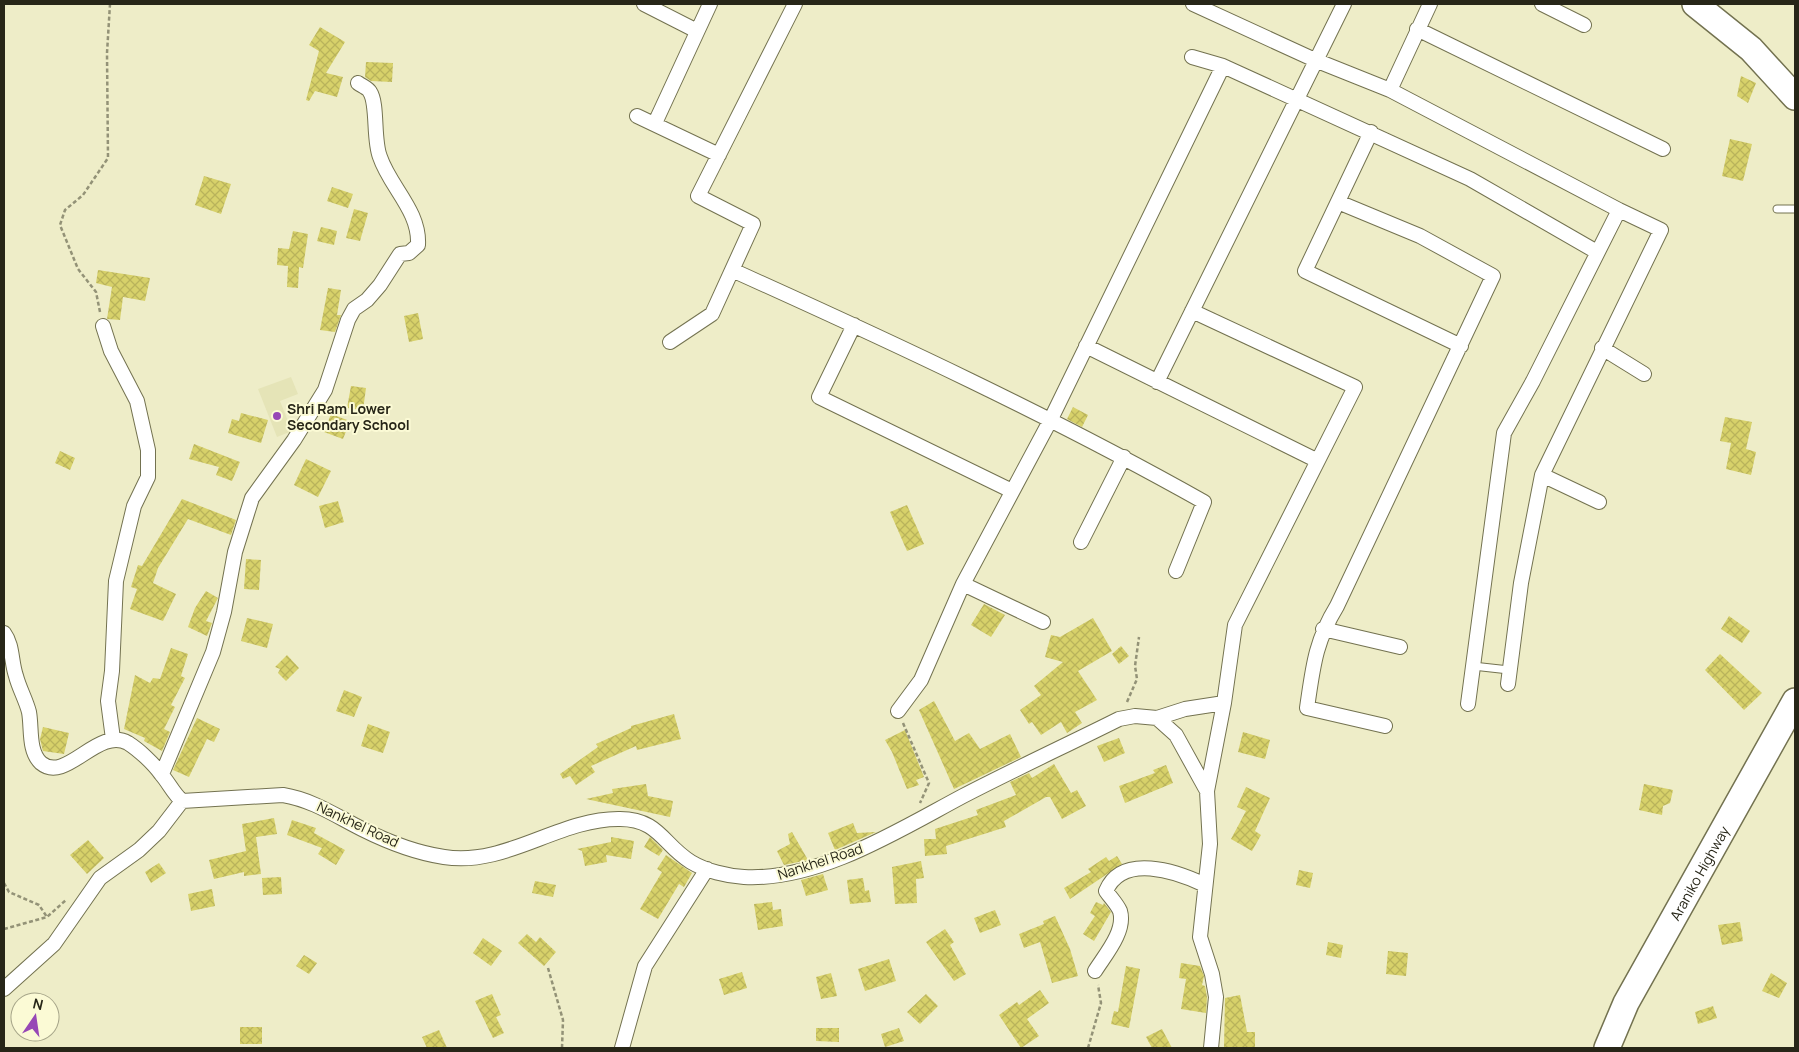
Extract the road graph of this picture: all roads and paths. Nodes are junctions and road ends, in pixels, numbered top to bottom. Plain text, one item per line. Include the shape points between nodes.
1 (110, 4) edge
2 (644, 4) edge
3 (710, 4) edge
4 (795, 4) edge
5 (1194, 4) edge
6 (1344, 4) edge
7 (1430, 4) edge
8 (1542, 4) edge
9 (1695, 4) edge
10 (1584, 25) dead end
11 (1417, 29) junction
12 (697, 31) junction
13 (1192, 57) dead end
14 (1315, 60) junction
15 (1223, 66) junction
16 (358, 83) dead end
17 (1390, 90) junction
18 (1795, 97) edge
19 (1296, 99) junction
20 (637, 116) dead end
21 (655, 123) junction
22 (1371, 132) junction
23 (1663, 148) dead end
24 (719, 155) junction
25 (1338, 202) junction
26 (1795, 208) edge
27 (1777, 209) dead end
28 (1619, 210) junction
29 (1596, 252) junction
30 (732, 270) junction
31 (1192, 310) junction
32 (854, 325) junction
33 (103, 326) joint
34 (670, 342) dead end
35 (1086, 346) junction
36 (1461, 346) junction
37 (1602, 348) junction
38 (1644, 374) dead end
39 (1157, 382) junction
40 (1050, 420) junction
41 (1124, 457) junction
42 (1316, 460) junction
43 (1542, 475) junction
44 (1012, 491) junction
45 (1599, 502) dead end
46 (1081, 542) dead end
47 (1176, 571) dead end
48 (963, 584) junction
49 (1043, 622) dead end
50 (1323, 629) junction
51 (4, 633) edge
52 (1139, 637) dead end
53 (1400, 646) dead end
54 (1472, 666) junction
55 (1508, 677) joint
56 (1795, 701) edge
57 (1224, 703) junction
58 (1468, 704) dead end
59 (898, 712) joint
60 (1157, 718) junction
61 (1119, 719) junction
62 (1385, 726) dead end
63 (113, 739) junction
64 (162, 774) junction
65 (1207, 791) junction
66 (182, 801) junction
67 (924, 818) junction
68 (707, 869) junction
69 (4, 883) edge
70 (1205, 885) junction
71 (68, 898) dead end
72 (47, 917) junction
73 (4, 929) edge
74 (548, 968) dead end
75 (1095, 972) joint
76 (4, 989) edge
77 (562, 1048) edge
78 (622, 1048) edge
79 (1088, 1048) edge
80 (1211, 1048) edge
81 (1607, 1048) edge

1 - 33 path via 108,158 83,195 65,210 60,225 78,269 96,292
2 - 12 street
3 - 12 street
4 - 24 street
5 - 14 street
6 - 14 street
7 - 11 street
8 - 10 street
9 - 18 highway via 1751,49
11 - 17 street
11 - 23 street
12 - 21 street
13 - 15 street
14 - 17 street
14 - 19 street
15 - 19 street
15 - 35 street
16 - 64 street via 370,90 379,156 413,216 418,246 400,254 380,285 354,309 325,390 252,498 235,552 213,652
17 - 28 street
19 - 22 street
19 - 31 street
20 - 21 street
21 - 24 street
22 - 25 street
22 - 29 street via 1470,179
24 - 30 street via 698,196 753,224
25 - 36 street via 1420,236 1493,276
25 - 36 street via 1305,271
26 - 27 lane
28 - 29 street
28 - 37 street via 1661,230
29 - 54 street via 1504,433
30 - 32 street
30 - 34 street via 712,314
31 - 39 street
31 - 42 street via 1355,387
32 - 40 street
32 - 44 street via 820,397
33 - 63 street via 111,351 137,401 148,450 148,477 134,506 116,581 108,701
35 - 39 street
35 - 40 street
36 - 50 street via 1337,606
37 - 38 street
37 - 43 street
39 - 42 street
40 - 41 street
40 - 44 street
41 - 46 street
41 - 47 street via 1204,502
42 - 57 street via 1235,625
43 - 45 street
43 - 55 street via 1521,583
44 - 48 street
48 - 49 street
48 - 59 street via 921,680
50 - 53 street
50 - 62 street via 1314,658 1308,708
51 - 63 street via 28,711 32,747 41,762 49,767 63,766 104,741
52 - 61 path via 1135,666 1137,678
54 - 55 lane
54 - 58 street
56 - 81 highway, Araniko Highway via 1626,1004
57 - 60 street via 1185,709
57 - 65 street
59 - 67 path via 929,783 918,805
60 - 61 street, Nankhel Road via 1135,716
60 - 65 street via 1176,735
61 - 67 street, Nankhel Road
63 - 64 street via 127,742
64 - 66 street
65 - 70 street via 1210,844
66 - 68 street, Nankhel Road via 283,795 299,797 404,846 443,857 477,860 578,826 618,819 639,820 653,827 690,861
66 - 76 street via 153,838 100,878 54,944
67 - 68 street, Nankhel Road via 856,852 780,876 742,877
68 - 78 street via 645,966
69 - 72 path via 9,892 39,905
70 - 75 street via 1189,877 1152,868 1127,869 1110,882 1106,892 1119,909 1122,921
70 - 80 street via 1200,937 1216,997
71 - 72 path
72 - 73 path
74 - 77 path via 563,1020
75 - 79 path via 1101,1003

